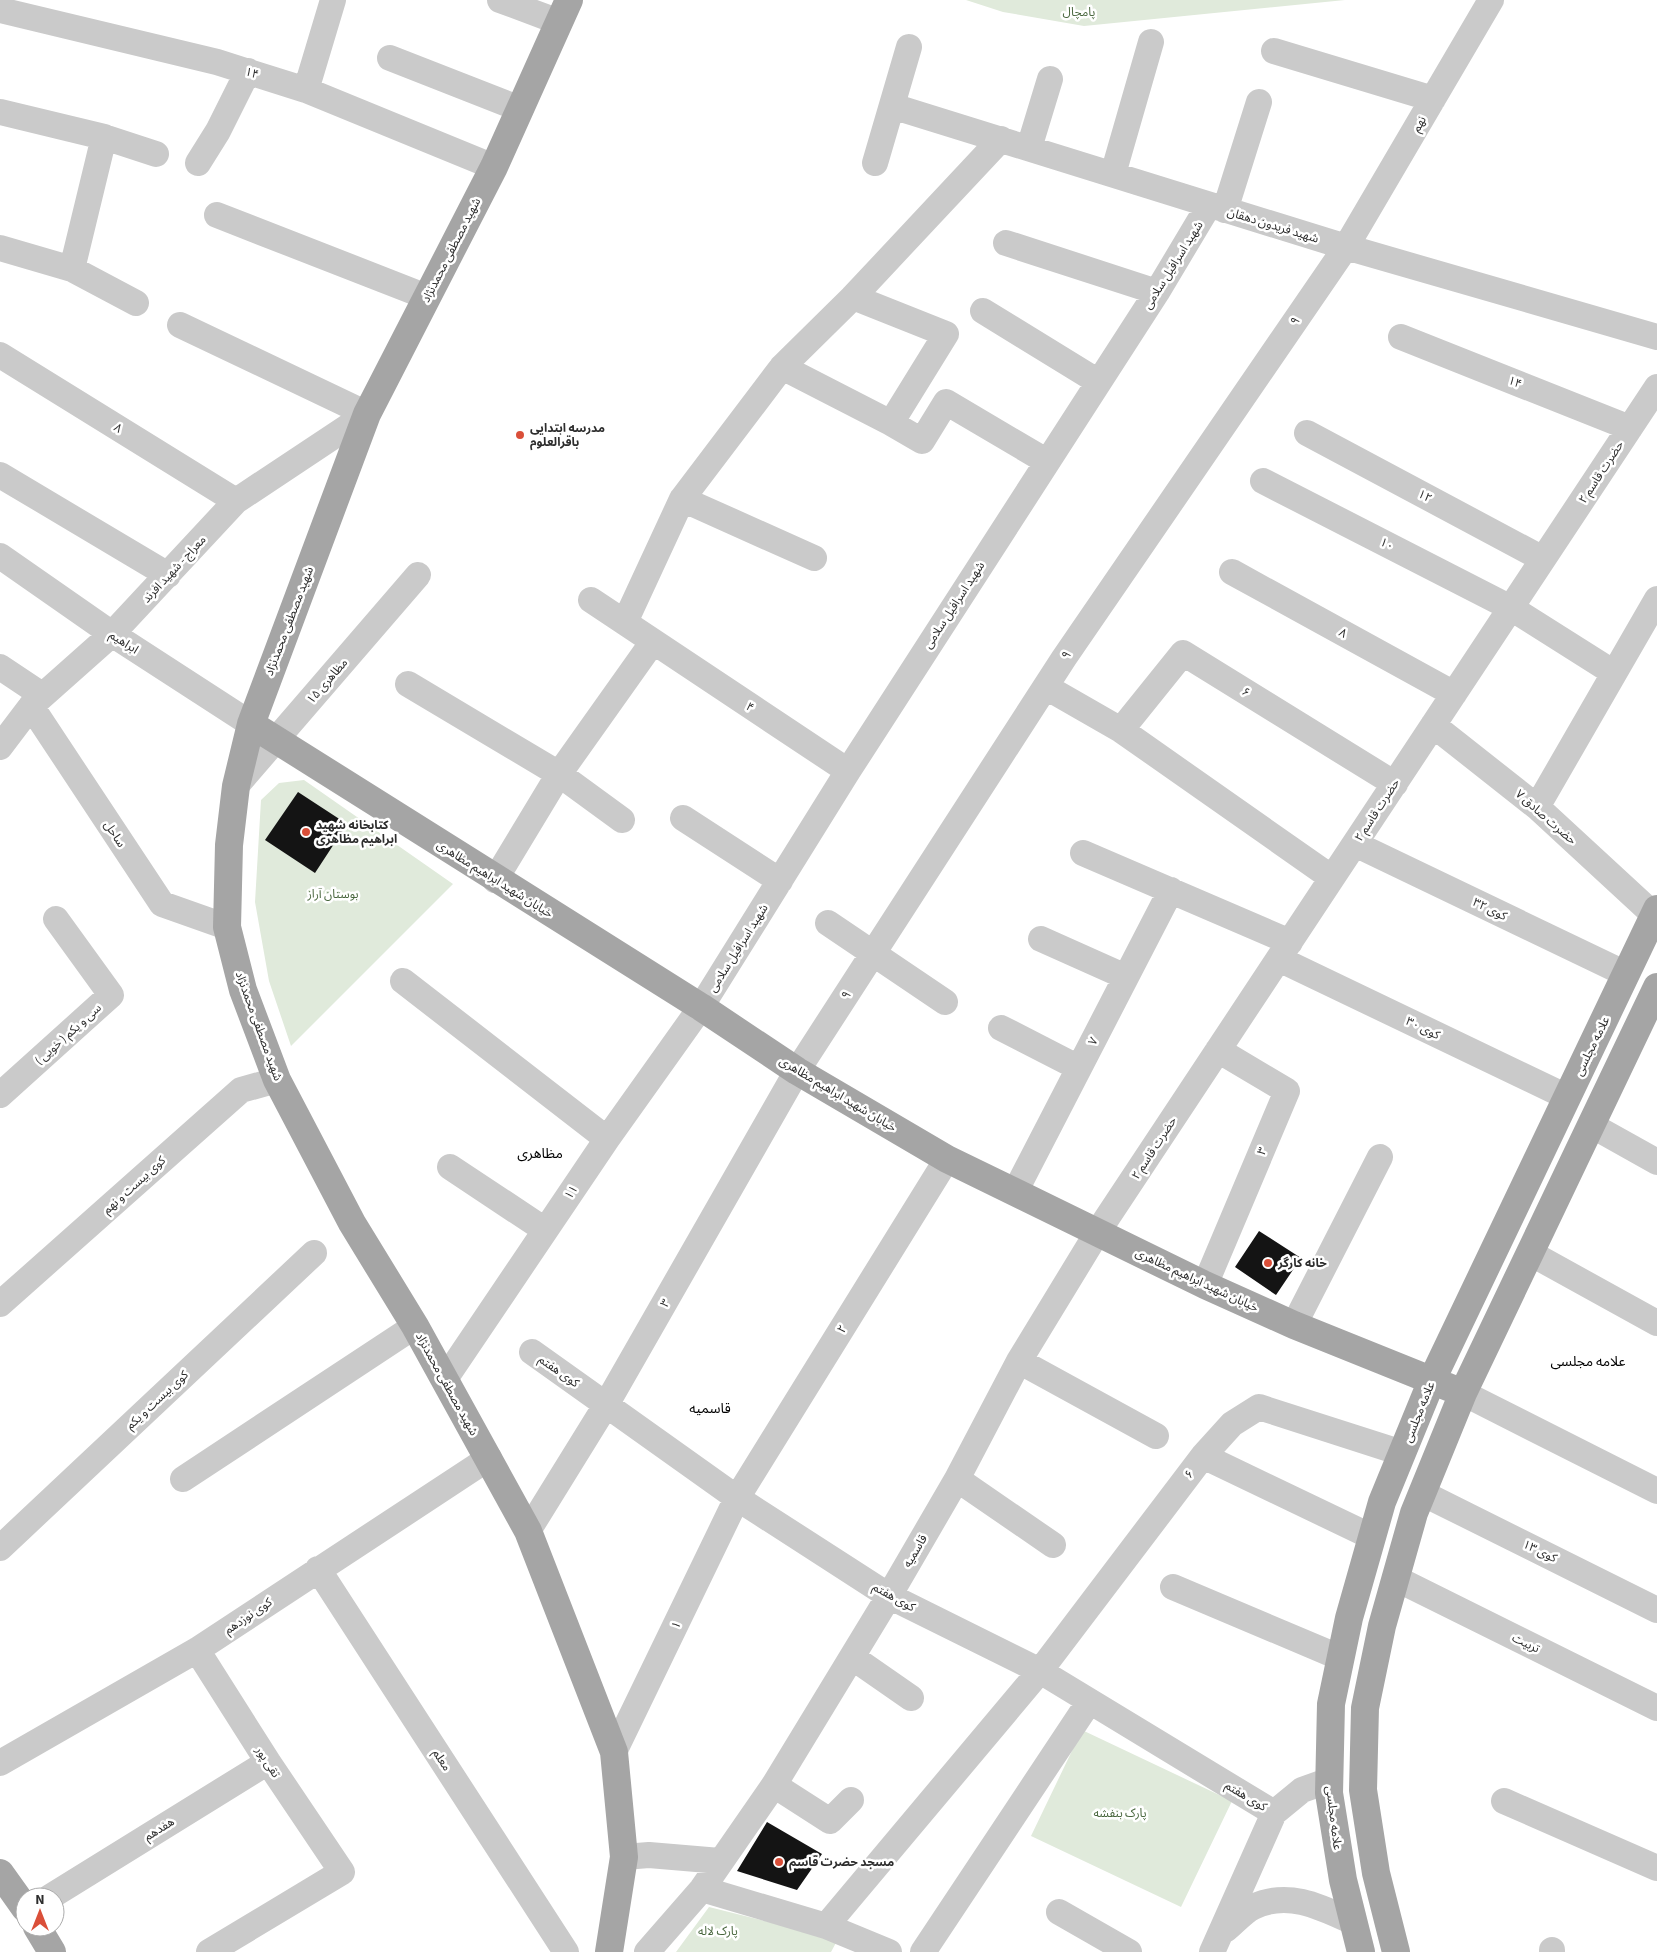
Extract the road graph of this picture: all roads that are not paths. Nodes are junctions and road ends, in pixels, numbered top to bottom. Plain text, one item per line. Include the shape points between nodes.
1 (333, 0) edge
2 (500, 0) edge
3 (1491, 0) edge
4 (0, 10) edge
5 (564, 11) edge
6 (1151, 42) dead end
7 (909, 47) dead end
8 (1274, 51) dead end
9 (390, 58) dead end
10 (248, 71) junction
11 (1050, 79) dead end
12 (306, 90) junction
13 (1433, 99) junction
14 (1259, 102) dead end
15 (892, 106) junction
16 (520, 109) junction
17 (0, 112) edge
18 (104, 137) junction
19 (1001, 139) junction
20 (1029, 148) junction
21 (156, 154) dead end
22 (198, 163) dead end
23 (875, 163) dead end
24 (494, 167) junction
25 (1113, 174) junction
26 (1217, 208) junction
27 (217, 215) dead end
28 (1006, 243) dead end
29 (1346, 247) junction
30 (0, 248) edge
31 (72, 269) junction
32 (1157, 292) junction
33 (427, 298) junction
34 (853, 298) junction
35 (136, 303) dead end
36 (983, 311) dead end
37 (180, 324) dead end
38 (1401, 337) dead end
39 (1657, 337) edge
40 (0, 355) edge
41 (782, 367) junction
42 (1097, 381) junction
43 (1657, 387) edge
44 (367, 414) junction
45 (891, 423) junction
46 (1630, 428) junction
47 (1307, 432) dead end
48 (1046, 461) junction
49 (0, 475) edge
50 (1263, 481) dead end
51 (682, 499) junction
52 (236, 501) junction
53 (0, 556) edge
54 (814, 558) dead end
55 (1543, 559) junction
56 (1232, 572) dead end
57 (168, 575) junction
58 (418, 575) dead end
59 (1657, 599) edge
60 (591, 600) dead end
61 (1511, 608) junction
62 (624, 622) junction
63 (112, 634) junction
64 (652, 643) junction
65 (0, 667) edge
66 (1614, 673) junction
67 (408, 684) dead end
68 (1046, 687) junction
69 (1454, 694) junction
70 (36, 700) junction
71 (250, 724) junction
72 (1433, 725) junction
73 (1121, 730) junction
74 (277, 740) junction
75 (0, 747) edge
76 (848, 771) junction
77 (559, 774) junction
78 (1395, 784) junction
79 (236, 786) junction
80 (1537, 807) junction
81 (683, 818) dead end
82 (622, 820) dead end
83 (1355, 844) junction
84 (1083, 853) dead end
85 (1332, 878) junction
86 (495, 880) junction
87 (780, 881) junction
88 (1171, 890) junction
89 (1656, 912) edge
90 (56, 919) dead end
91 (828, 923) dead end
92 (227, 927) junction
93 (1041, 939) dead end
94 (1284, 950) junction
95 (874, 953) junction
96 (1626, 974) junction
97 (1126, 977) junction
98 (403, 981) dead end
99 (1655, 996) edge
100 (946, 1002) dead end
101 (701, 1007) junction
102 (1001, 1028) dead end
103 (1218, 1050) junction
104 (1079, 1068) junction
105 (797, 1071) junction
106 (277, 1080) junction
107 (0, 1095) edge
108 (1567, 1097) junction
109 (1591, 1125) junction
110 (607, 1139) junction
111 (1380, 1157) dead end
112 (947, 1159) junction
113 (1657, 1162) edge
114 (450, 1167) dead end
115 (1015, 1192) junction
116 (545, 1230) junction
117 (1097, 1233) junction
118 (314, 1252) dead end
119 (1530, 1253) junction
120 (1205, 1285) junction
121 (0, 1304) edge
122 (1657, 1323) edge
123 (1294, 1325) junction
124 (415, 1326) junction
125 (532, 1352) dead end
126 (1019, 1361) junction
127 (445, 1379) junction
128 (1432, 1380) junction
129 (1463, 1393) junction
130 (606, 1405) junction
131 (1156, 1436) dead end
132 (1402, 1453) junction
133 (1203, 1456) junction
134 (489, 1458) junction
135 (957, 1478) junction
136 (183, 1480) dead end
137 (1657, 1491) edge
138 (1422, 1493) junction
139 (737, 1498) junction
140 (528, 1531) junction
141 (1372, 1536) junction
142 (1053, 1545) dead end
143 (0, 1548) edge
144 (318, 1569) junction
145 (1395, 1578) junction
146 (1173, 1587) dead end
147 (889, 1596) junction
148 (1657, 1610) edge
149 (197, 1650) junction
150 (852, 1657) junction
151 (1341, 1658) junction
152 (1040, 1671) junction
153 (911, 1698) dead end
154 (1090, 1702) junction
155 (1657, 1708) edge
156 (614, 1752) junction
157 (268, 1762) junction
158 (0, 1763) edge
159 (1363, 1778) junction
160 (1330, 1780) junction
161 (774, 1785) junction
162 (851, 1800) dead end
163 (1504, 1801) dead end
164 (1274, 1813) junction
165 (624, 1857) junction
166 (720, 1861) junction
167 (1657, 1868) edge
168 (0, 1873) edge
169 (65, 1888) edge
170 (702, 1889) junction
171 (15, 1894) edge
172 (1059, 1912) dead end
173 (1353, 1922) junction
174 (826, 1926) junction
175 (43, 1937) edge
176 (1217, 1943) edge
177 (52, 1952) edge
178 (209, 1952) edge
179 (566, 1952) edge
180 (609, 1952) edge
181 (648, 1952) edge
182 (889, 1952) edge
183 (923, 1952) edge
184 (1129, 1952) edge
185 (1361, 1952) edge
186 (1396, 1952) edge

1 - 12 street
2 - 5 street
3 - 13 street, نهم
4 - 10 street, ۱۴
5 - 16 main road, شهید مصطفی محمدنژاد
6 - 25 street
7 - 15 street
8 - 13 street
9 - 16 street
10 - 12 street, ۱۴
10 - 22 street via 218,132
11 - 20 street
12 - 24 street, ۱۴
13 - 29 street, نهم
14 - 26 street, شهید اسرافیل سلامی
15 - 19 street, شهید فریدون دهقان
15 - 23 street
16 - 24 main road, شهید مصطفی محمدنژاد
17 - 18 street
18 - 21 street
18 - 31 street
19 - 20 street, شهید فریدون دهقان
19 - 34 street
20 - 25 street, شهید فریدون دهقان
24 - 33 main road, شهید مصطفی محمدنژاد
25 - 26 street, شهید فریدون دهقان
26 - 29 street, شهید فریدون دهقان
26 - 32 street, شهید اسرافیل سلامی
27 - 33 street
28 - 32 street
29 - 39 street, شهید فریدون دهقان
29 - 68 street, ۹
30 - 31 street
31 - 35 street
32 - 42 street, شهید اسرافیل سلامی
33 - 44 main road, شهید مصطفی محمدنژاد
34 - 41 street
34 - 45 street via 946,334
36 - 42 street
37 - 44 street
38 - 46 street, ۱۴
40 - 52 street, ۸
41 - 45 street
41 - 51 street
42 - 48 street, شهید اسرافیل سلامی
43 - 46 street, ۲ حضرت قاسم
44 - 52 street, معراج - شهید افرند
44 - 71 main road, شهید مصطفی محمدنژاد
45 - 48 street via 922,441 946,402
46 - 55 street, ۲ حضرت قاسم
47 - 55 street, ۱۲
48 - 76 street, شهید اسرافیل سلامی
49 - 57 street
50 - 61 street, ۱۰
51 - 54 street
51 - 62 street
52 - 57 street, معراج - شهید افرند
53 - 63 street, ابراهیم
55 - 61 street, ۲ حضرت قاسم
56 - 69 street, ۸
57 - 63 street, معراج - شهید افرند
58 - 74 street, ۱۵ مظاهری
59 - 66 street
60 - 62 street, ۴
61 - 66 street, ۱۰
61 - 69 street, ۲ حضرت قاسم
62 - 64 street, ۴
63 - 70 street, معراج - شهید افرند
63 - 71 street, ابراهیم
64 - 76 street, ۴
64 - 77 street
65 - 70 street
66 - 80 street
67 - 77 street
68 - 73 street
68 - 95 street, ۹
69 - 72 street, ۲ حضرت قاسم
70 - 75 street, معراج - شهید افرند
70 - 92 street, ساحل via 162,904
71 - 74 main road, خیابان شهید ابراهیم مظاهری
71 - 79 main road, شهید مصطفی محمدنژاد
72 - 78 street, ۲ حضرت قاسم
72 - 80 street, ۷ حضرت صادق
73 - 78 street, ۶ via 1183,653
73 - 85 street
74 - 79 street, ۱۵ مظاهری
74 - 86 main road, خیابان شهید ابراهیم مظاهری
76 - 87 street, شهید اسرافیل سلامی
77 - 82 street
77 - 86 street
78 - 83 street, ۲ حضرت قاسم
79 - 92 main road, شهید مصطفی محمدنژاد via 229,845
80 - 89 street, ۷ حضرت صادق
81 - 87 street
83 - 85 street, ۲ حضرت قاسم
83 - 96 street, کوی ۳۲
84 - 88 street, کوی ۳۰
85 - 94 street, ۲ حضرت قاسم
86 - 101 main road, خیابان شهید ابراهیم مظاهری
87 - 101 street, شهید اسرافیل سلامی
88 - 94 street, کوی ۳۰
88 - 97 street, ۷
89 - 96 main road, علامه مجلسی
90 - 107 street, سی و یکم ( خویی ) via 111,995
91 - 95 street
92 - 106 main road, شهید مصطفی محمدنژاد via 243,990
93 - 97 street
94 - 103 street, ۲ حضرت قاسم
94 - 108 street, کوی ۳۰
95 - 100 street
95 - 105 street, ۹
96 - 108 main road, علامه مجلسی
97 - 104 street, ۷
98 - 110 street
99 - 109 main road
101 - 105 main road, خیابان شهید ابراهیم مظاهری
101 - 110 street, ۱۱
102 - 104 street
103 - 117 street, ۲ حضرت قاسم
103 - 120 street, ۳ via 1287,1091
104 - 115 street, ۷
105 - 112 main road, خیابان شهید ابراهیم مظاهری
105 - 130 street, ۳
106 - 121 street, کوی بیست و نهم via 241,1090
106 - 124 main road, شهید مصطفی محمدنژاد via 352,1223
108 - 128 main road, علامه مجلسی
109 - 113 street
109 - 119 main road
110 - 116 street, ۱۱
111 - 123 street
112 - 115 main road, خیابان شهید ابراهیم مظاهری
112 - 139 street, ۲
114 - 116 street
115 - 117 main road, خیابان شهید ابراهیم مظاهری
116 - 127 street, ۱۱
117 - 120 main road, خیابان شهید ابراهیم مظاهری
117 - 126 street, قاسمیه
118 - 143 street, کوی بیست و یکم
119 - 122 street
119 - 129 main road
120 - 123 main road, خیابان شهید ابراهیم مظاهری
123 - 128 main road, خیابان شهید ابراهیم مظاهری
124 - 127 main road, شهید مصطفی محمدنژاد
124 - 136 street
125 - 130 street, کوی هفتم
126 - 131 street
126 - 135 street, قاسمیه
127 - 134 main road, شهید مصطفی محمدنژاد
128 - 129 main road, خیابان شهید ابراهیم مظاهری
128 - 132 main road, علامه مجلسی
129 - 137 street
129 - 138 main road
130 - 139 street, کوی هفتم
130 - 140 street, ۳
132 - 133 street, ۶ via 1260,1407 1232,1424
132 - 141 main road, علامه مجلسی
133 - 141 street
133 - 152 street, ۶
134 - 140 main road, شهید مصطفی محمدنژاد
134 - 144 street, کوی نوزدهم
135 - 142 street
135 - 147 street, قاسمیه
138 - 145 main road
138 - 148 street, کوی ۱۳
139 - 147 street, کوی هفتم
139 - 156 street, ۱
140 - 156 main road, شهید مصطفی محمدنژاد
141 - 151 main road, علامه مجلسی
144 - 149 street, کوی نوزدهم
144 - 179 street, معلم
145 - 155 street, تربیت
145 - 159 main road via 1365,1708
146 - 151 street
147 - 150 street, قاسمیه
147 - 152 street, کوی هفتم
149 - 157 street, تقی پور
149 - 158 street, کوی نوزدهم
150 - 153 street
150 - 161 street, قاسمیه
151 - 160 main road, علامه مجلسی via 1331,1704
152 - 154 street, کوی هفتم
152 - 174 street, ۶
154 - 164 street, کوی هفتم
154 - 183 street
156 - 165 main road, شهید مصطفی محمدنژاد
157 - 169 street, هفدهم
157 - 178 street, تقی پور via 342,1872
159 - 160 main road
159 - 186 main road via 1376,1873
160 - 164 street via 1302,1790
160 - 173 main road, علامه مجلسی via 1329,1793 1343,1880
161 - 162 street via 830,1821
161 - 166 street, قاسمیه
163 - 167 street
164 - 176 street
165 - 166 street via 657,1855
165 - 180 main road, شهید مصطفی محمدنژاد
166 - 170 street, قاسمیه
168 - 171 main road
170 - 174 street
170 - 181 street, قاسمیه
172 - 184 street
173 - 176 street via 1320,1907 1284,1898 1252,1908
173 - 185 main road, علامه مجلسی
174 - 182 street
175 - 177 main road

